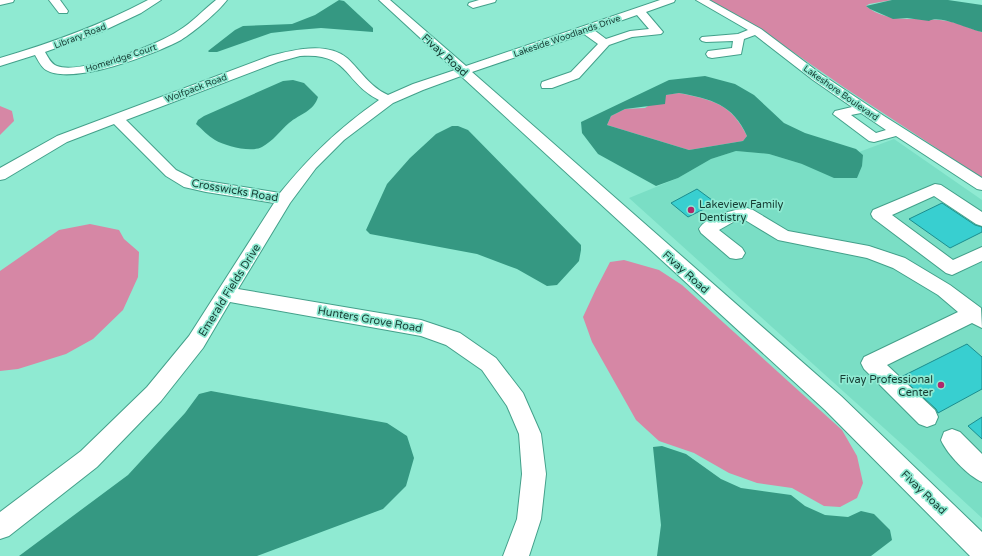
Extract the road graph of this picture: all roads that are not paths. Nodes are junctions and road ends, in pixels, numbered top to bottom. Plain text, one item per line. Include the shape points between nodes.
1 (8, 0) edge
2 (54, 0) edge
3 (156, 0) edge
4 (222, 0) edge
5 (384, 0) edge
6 (491, 0) edge
7 (670, 0) edge
8 (700, 0) edge
9 (0, 2) edge
10 (473, 5) dead end
11 (62, 11) dead end
12 (640, 11) junction
13 (586, 30) junction
14 (757, 31) junction
15 (739, 37) junction
16 (706, 39) dead end
17 (605, 43) junction
18 (39, 51) junction
19 (712, 54) dead end
20 (0, 62) edge
21 (463, 71) junction
22 (548, 85) dead end
23 (388, 100) junction
24 (863, 108) junction
25 (116, 118) junction
26 (898, 131) junction
27 (0, 175) edge
28 (982, 185) edge
29 (284, 199) junction
30 (982, 220) edge
31 (908, 235) junction
32 (736, 253) dead end
33 (982, 253) edge
34 (899, 263) junction
35 (228, 294) junction
36 (978, 313) edge
37 (927, 418) dead end
38 (952, 440) dead end
39 (982, 470) edge
40 (0, 527) edge
41 (982, 550) edge
42 (516, 556) edge

1 - 9 street
2 - 11 street
3 - 18 street, Library Road via 102,28
4 - 18 street, Homeridge Court via 196,24 176,37 151,49 88,69 59,72 50,68
5 - 21 street, Fivay Road
6 - 10 street
7 - 12 street, Lakeside Woodlands Drive
8 - 14 street, Lakeshore Boulevard
12 - 13 street, Lakeside Woodlands Drive
12 - 17 street via 657,32 630,34
13 - 17 street
13 - 21 street, Lakeside Woodlands Drive
14 - 15 street
14 - 24 street, Lakeshore Boulevard
15 - 16 street
15 - 19 street via 737,51
17 - 22 street via 575,75
18 - 20 street, Library Road
21 - 23 street, Emerald Fields Drive
21 - 41 street, Fivay Road via 833,404
23 - 25 street, Wolfpack Road via 372,92 336,56 307,52 274,58
23 - 29 street, Emerald Fields Drive via 339,137 311,165
24 - 26 street, Lakeshore Boulevard
24 - 26 street via 840,114 874,138
25 - 27 street, Wolfpack Road via 62,139
25 - 29 street, Crosswicks Road via 171,173 189,183 206,188
26 - 28 street, Lakeshore Boulevard
29 - 35 street, Emerald Fields Drive
30 - 31 street via 934,189 879,214
31 - 33 street via 952,268
31 - 34 street
32 - 34 street via 707,229 731,216 747,214 784,236 869,252
34 - 36 street
35 - 40 street, Emerald Fields Drive via 196,342 154,394 89,459
35 - 42 street, Hunters Grove Road via 421,328 453,339 489,364 515,400 530,434 534,474 530,512
36 - 37 street via 871,362
38 - 39 street

